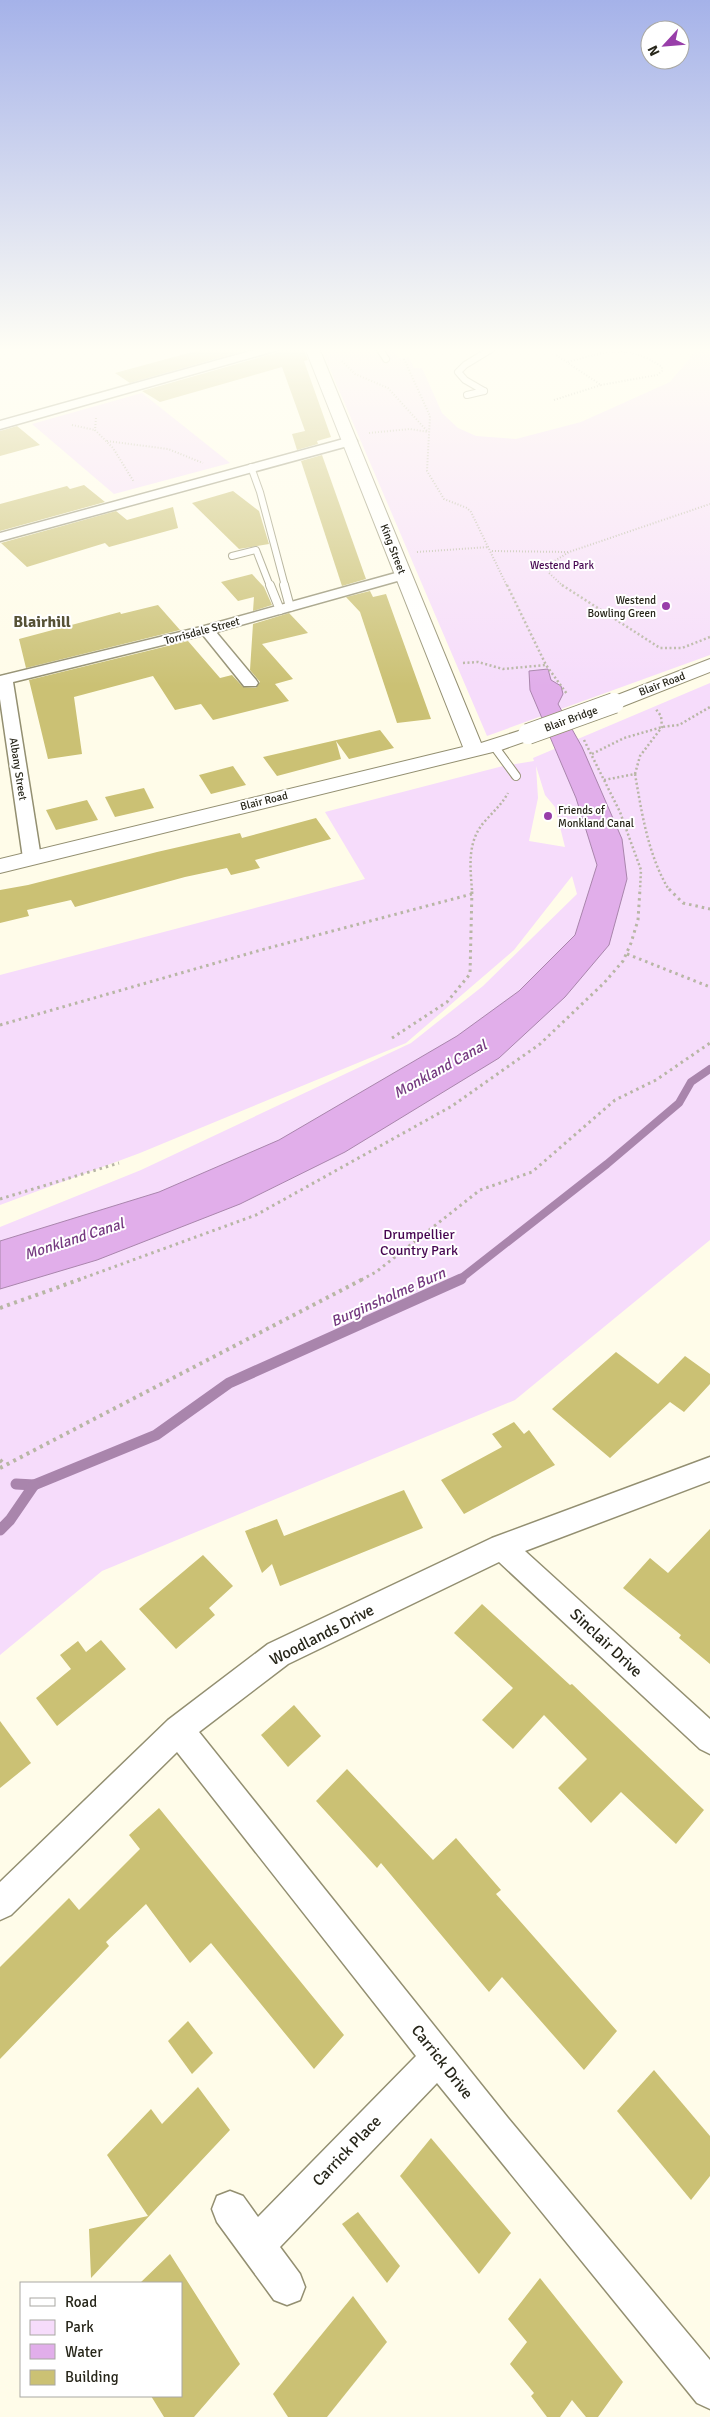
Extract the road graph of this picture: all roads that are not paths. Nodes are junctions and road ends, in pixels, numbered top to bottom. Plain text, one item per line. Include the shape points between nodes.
1 (272, 461) edge
2 (358, 461) edge
3 (251, 467) junction
4 (0, 537) edge
5 (232, 556) dead end
6 (403, 575) junction
7 (285, 609) junction
8 (206, 630) junction
9 (710, 666) edge
10 (2, 681) edge
11 (250, 683) dead end
12 (614, 703) joint
13 (528, 734) joint
14 (484, 748) junction
15 (516, 776) road end
16 (32, 858) junction
17 (0, 866) edge
18 (710, 1470) edge
19 (502, 1546) junction
20 (178, 1730) junction
21 (710, 1738) edge
22 (0, 1904) edge
23 (438, 2057) junction
24 (230, 2209) dead end
25 (256, 2245) junction
26 (287, 2287) dead end
27 (710, 2390) edge

1 - 3 street
2 - 6 street, King Street
3 - 4 street
3 - 7 lane via 260,492
5 - 7 lane via 256,550
6 - 7 street, Torrisdale Street
6 - 14 street, King Street via 440,665
7 - 8 street, Torrisdale Street
8 - 10 street, Torrisdale Street
8 - 11 street
9 - 12 street, Blair Road
10 - 16 street, Albany Street
12 - 13 street, Blair Bridge, bridge
13 - 14 street, Blair Road
14 - 15 lane
14 - 16 street, Blair Road
16 - 17 street, Blair Road
18 - 19 street, Woodlands Drive
19 - 20 street, Woodlands Drive via 278,1654
19 - 21 street, Sinclair Drive
20 - 22 street, Woodlands Drive
20 - 23 street, Carrick Drive
23 - 25 street, Carrick Place
23 - 27 street, Carrick Drive
24 - 25 street
25 - 26 street

